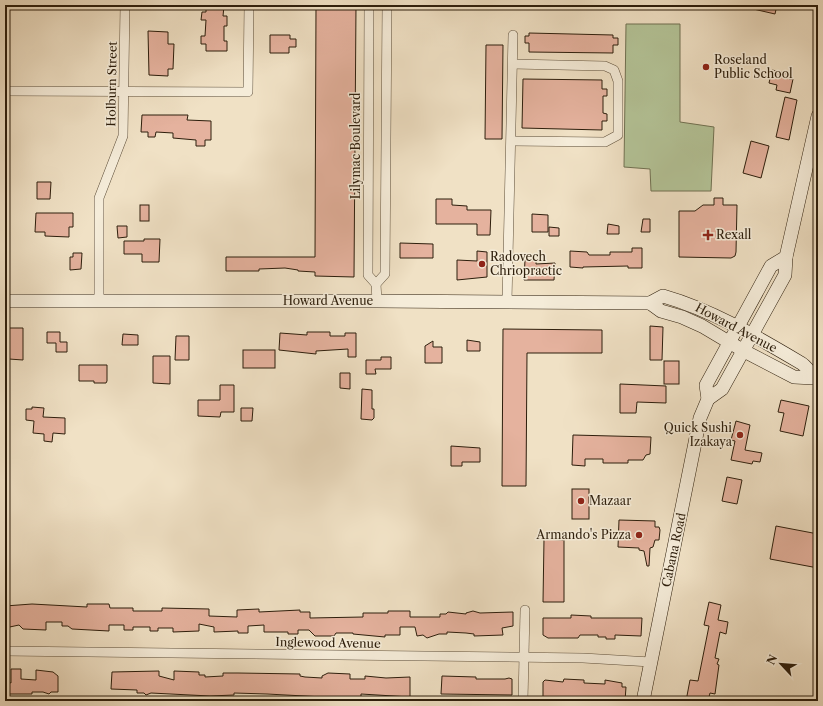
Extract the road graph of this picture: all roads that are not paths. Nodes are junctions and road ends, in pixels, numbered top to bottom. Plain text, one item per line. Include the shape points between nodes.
1 (125, 5) edge
2 (248, 5) edge
3 (369, 5) edge
4 (387, 5) edge
5 (514, 35) dead end
6 (513, 64) junction
7 (5, 91) edge
8 (125, 92) junction
9 (818, 116) edge
10 (512, 141) junction
11 (786, 257) junction
12 (376, 284) junction
13 (5, 301) edge
14 (376, 301) junction
15 (99, 302) junction
16 (507, 302) junction
17 (650, 303) junction
18 (738, 328) junction
19 (752, 336) junction
20 (729, 342) junction
21 (744, 351) junction
22 (816, 379) edge
23 (708, 399) junction
24 (525, 610) dead end
25 (5, 651) edge
26 (524, 657) junction
27 (651, 662) junction
28 (523, 701) edge
29 (643, 701) edge

1 - 8 street, Holburn Street
2 - 8 street via 248,92
3 - 12 street, Lilymac Boulevard via 368,275
4 - 12 street, Lilymac Boulevard via 385,274
5 - 6 street
6 - 10 street
6 - 10 street via 605,66 614,70 618,81 618,134 606,142
7 - 8 street
8 - 15 street, Holburn Street via 123,136 99,198
9 - 11 street, Cabana Road
10 - 16 street
11 - 18 street, Cabana Road via 771,266
11 - 19 street, Cabana Road via 785,275
12 - 14 street, Lilymac Boulevard
13 - 15 street, Howard Avenue
14 - 15 street, Howard Avenue
14 - 16 street, Howard Avenue
16 - 17 street, Howard Avenue
17 - 18 street, Howard Avenue via 663,296 689,303
17 - 20 street, Howard Avenue via 661,311 702,326
18 - 19 street, Howard Avenue
18 - 20 street, Cabana Road
19 - 21 street, Cabana Road
19 - 22 street, Howard Avenue via 803,364
20 - 21 street, Howard Avenue
20 - 23 street, Cabana Road via 706,385
21 - 22 street, Howard Avenue via 794,377
21 - 23 street, Cabana Road via 722,389
23 - 27 street, Cabana Road via 700,418
24 - 26 street
25 - 26 street, Inglewood Avenue
26 - 27 street, Inglewood Avenue
26 - 28 street
27 - 29 street, Cabana Road

